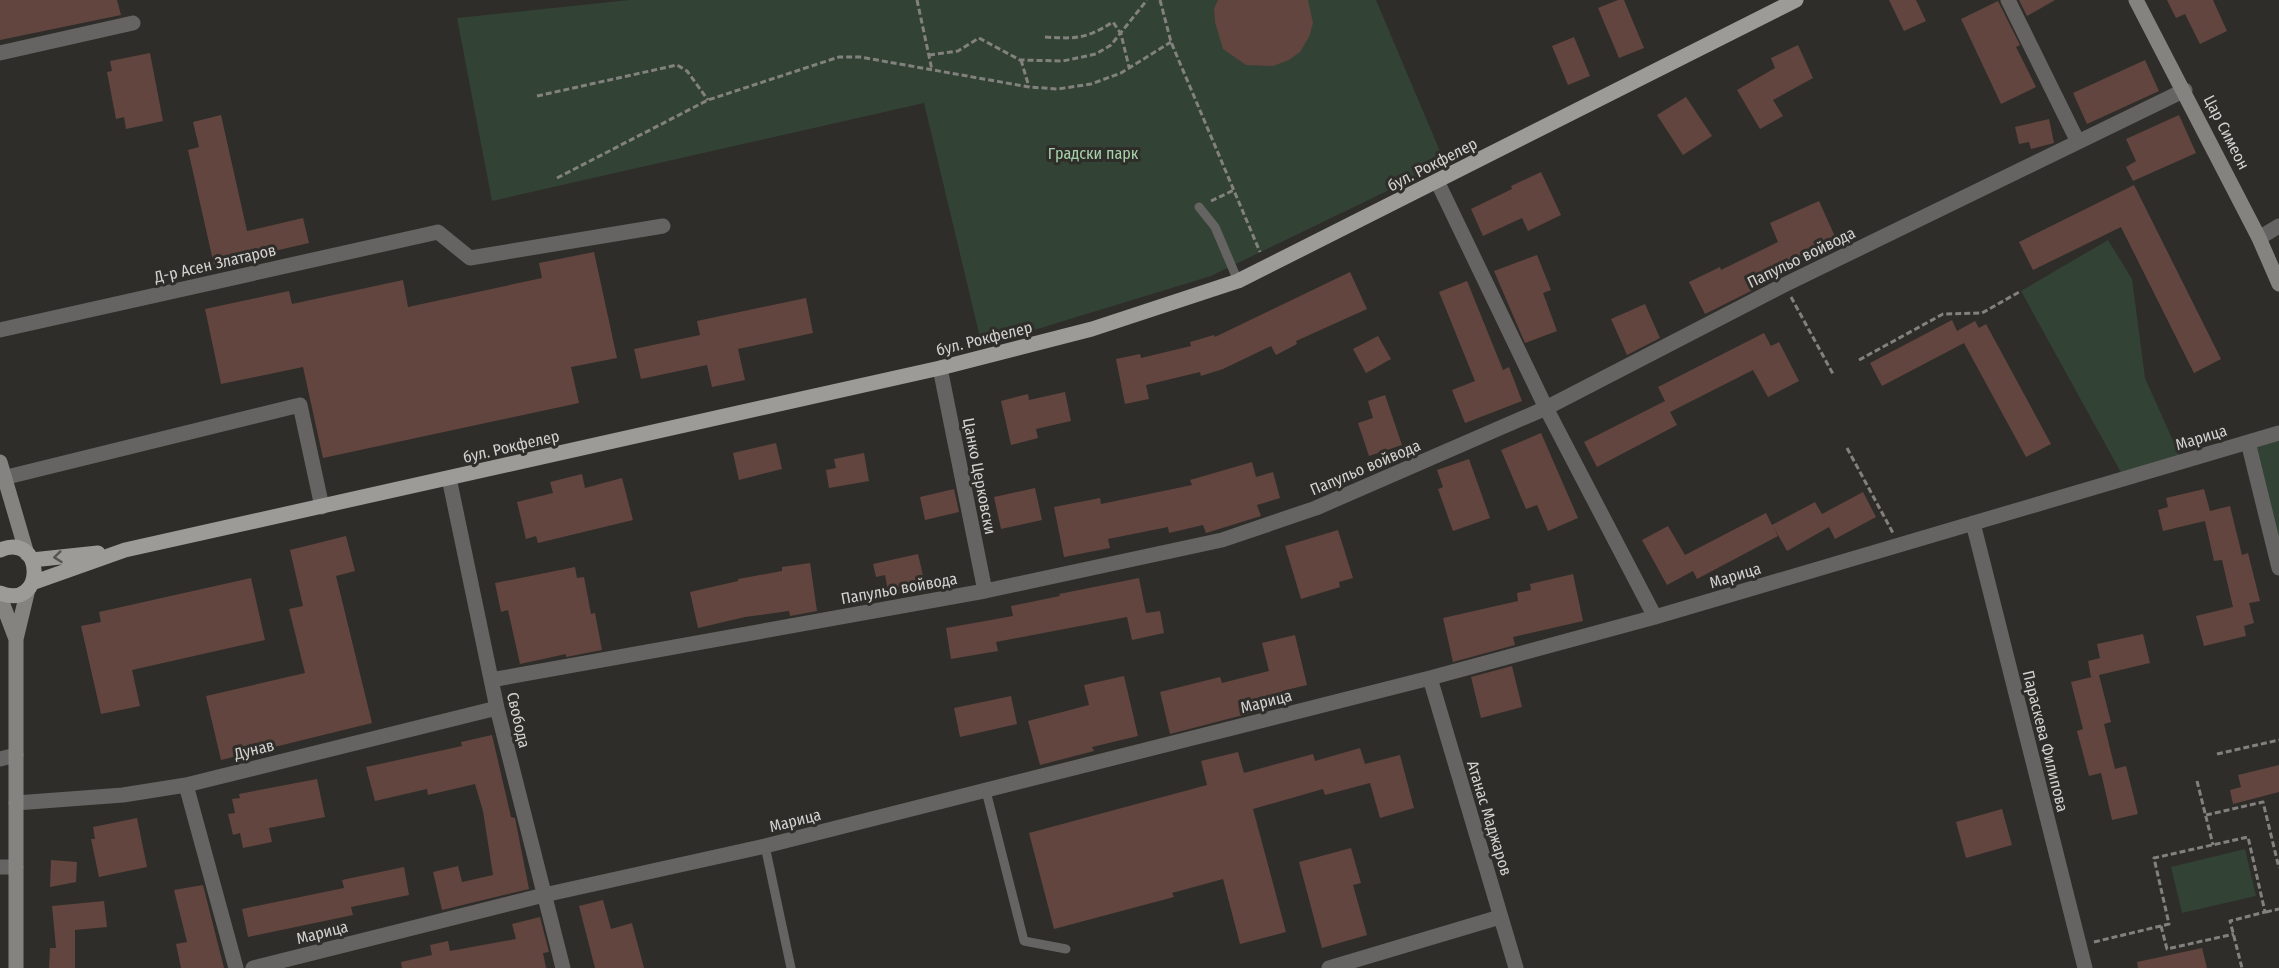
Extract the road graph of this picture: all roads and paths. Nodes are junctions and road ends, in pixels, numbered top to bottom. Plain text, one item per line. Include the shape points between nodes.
1 (917, 0) edge
2 (1147, 0) edge
3 (1160, 0) edge
4 (1796, 0) edge
5 (2008, 0) edge
6 (2136, 0) edge
7 (133, 23) dead end
8 (1121, 34) junction
9 (1045, 37) dead end
10 (1171, 42) junction
11 (0, 53) edge
12 (929, 55) junction
13 (1020, 60) junction
14 (1130, 67) junction
15 (932, 70) junction
16 (1029, 87) junction
17 (2185, 90) junction
18 (537, 96) dead end
19 (708, 100) junction
20 (2078, 142) junction
21 (557, 178) dead end
22 (1437, 181) junction
23 (1234, 190) junction
24 (1199, 207) joint
25 (663, 226) dead end
26 (2279, 226) edge
27 (2259, 238) junction
28 (1267, 266) junction
29 (1238, 281) junction
30 (2279, 284) edge
31 (1784, 285) junction
32 (2021, 291) dead end
33 (0, 330) edge
34 (1859, 360) dead end
35 (940, 368) junction
36 (1833, 374) dead end
37 (1546, 408) junction
38 (2279, 433) edge
39 (2248, 441) junction
40 (1847, 448) dead end
41 (0, 462) edge
42 (3, 478) junction
43 (449, 478) junction
44 (0, 498) edge
45 (322, 507) junction
46 (1973, 523) junction
47 (1900, 545) junction
48 (0, 550) edge
49 (125, 550) junction
50 (30, 557) junction
51 (2279, 568) edge
52 (30, 586) junction
53 (985, 591) junction
54 (0, 595) edge
55 (1655, 617) junction
56 (16, 639) junction
57 (1430, 678) junction
58 (491, 680) junction
59 (497, 708) junction
60 (2279, 740) edge
61 (2217, 754) dead end
62 (16, 755) junction
63 (0, 759) edge
64 (2198, 781) dead end
65 (186, 785) junction
66 (986, 791) junction
67 (16, 803) junction
68 (2206, 815) junction
69 (2213, 844) junction
70 (765, 846) junction
71 (0, 867) edge
72 (16, 867) junction
73 (2279, 868) edge
74 (544, 895) junction
75 (2279, 909) edge
76 (2265, 912) junction
77 (1500, 917) junction
78 (2161, 926) junction
79 (2234, 934) junction
80 (2079, 945) junction
81 (1066, 949) dead end
82 (16, 968) edge
83 (236, 968) edge
84 (253, 968) edge
85 (563, 968) edge
86 (791, 968) edge
87 (1329, 968) edge
88 (1515, 968) edge
89 (2085, 968) edge
90 (2242, 968) edge

1 - 12 path
2 - 8 path
3 - 10 path
4 - 22 main road, бул. Рокфелер
5 - 20 street
6 - 17 street, Цар Симеон
7 - 11 street
8 - 9 path via 1113,22 1092,35 1074,39
8 - 13 path via 1096,54 1063,61
8 - 14 path
10 - 14 path
10 - 23 path
12 - 13 path via 958,51 979,38
12 - 15 path
13 - 16 path
14 - 16 path via 1091,84 1058,89
15 - 16 path
15 - 19 path via 839,57
17 - 20 street, Папульо войвода
17 - 27 street, Цар Симеон
18 - 19 path via 677,66 687,71
19 - 21 path
20 - 31 street, Папульо войвода
22 - 28 main road, бул. Рокфелер
22 - 37 street
23 - 24 path
23 - 28 path
24 - 29 lane via 1215,227
25 - 33 street, Д-р Асен Златаров via 470,258 438,231
26 - 27 street
27 - 30 street, Цар Симеон
28 - 29 main road, бул. Рокфелер
29 - 35 main road, бул. Рокфелер via 1092,329
31 - 36 path
31 - 37 street, Папульо войвода
32 - 34 path via 1982,313 1943,314
35 - 43 main road, бул. Рокфелер
35 - 53 street, Цанко Церковски
37 - 53 street, Папульо войвода via 1316,508 1222,540
37 - 55 street
38 - 39 street, Марица
39 - 46 street, Марица
39 - 51 street
40 - 47 path
41 - 42 street
42 - 44 street
42 - 45 street via 300,405
42 - 50 street
43 - 45 main road, бул. Рокфелер
43 - 58 street, Свобода
45 - 49 main road, бул. Рокфелер
46 - 47 street, Марица
46 - 80 street, Параскева Филипова
47 - 55 street, Марица
48 - 50 main road, бул. Рокфелер via 14,548
49 -> 50 main road, бул. Рокфелер
49 - 52 main road, бул. Рокфелер
50 - 52 main road via 35,572
52 - 54 main road, бул. Рокфелер via 14,596
52 - 56 street
53 - 58 street, Папульо войвода
54 - 56 street
55 - 57 street, Марица
56 - 62 street
57 - 66 street, Марица
57 - 77 street, Атанас Маджаров
58 - 59 street, Свобода
59 - 65 street, Дунав
59 - 74 street, Свобода
60 - 61 path
62 - 63 street
62 - 67 street
64 - 68 path
65 - 67 street, Дунав via 123,795
65 - 83 street
66 - 70 street, Марица
66 - 81 lane via 1024,941
67 - 72 street
68 - 69 path
68 - 73 path via 2263,802
69 - 76 path via 2248,837
69 - 78 path via 2154,858 2169,924
70 - 74 street, Марица
70 - 86 lane
71 - 72 street
72 - 82 street
74 - 84 street, Марица
74 - 85 street, Свобода
75 - 76 path
76 - 79 path via 2230,921
77 - 87 street
77 - 88 street, Атанас Маджаров
78 - 79 path via 2167,949
78 - 80 path
79 - 90 path
80 - 89 street, Параскева Филипова

